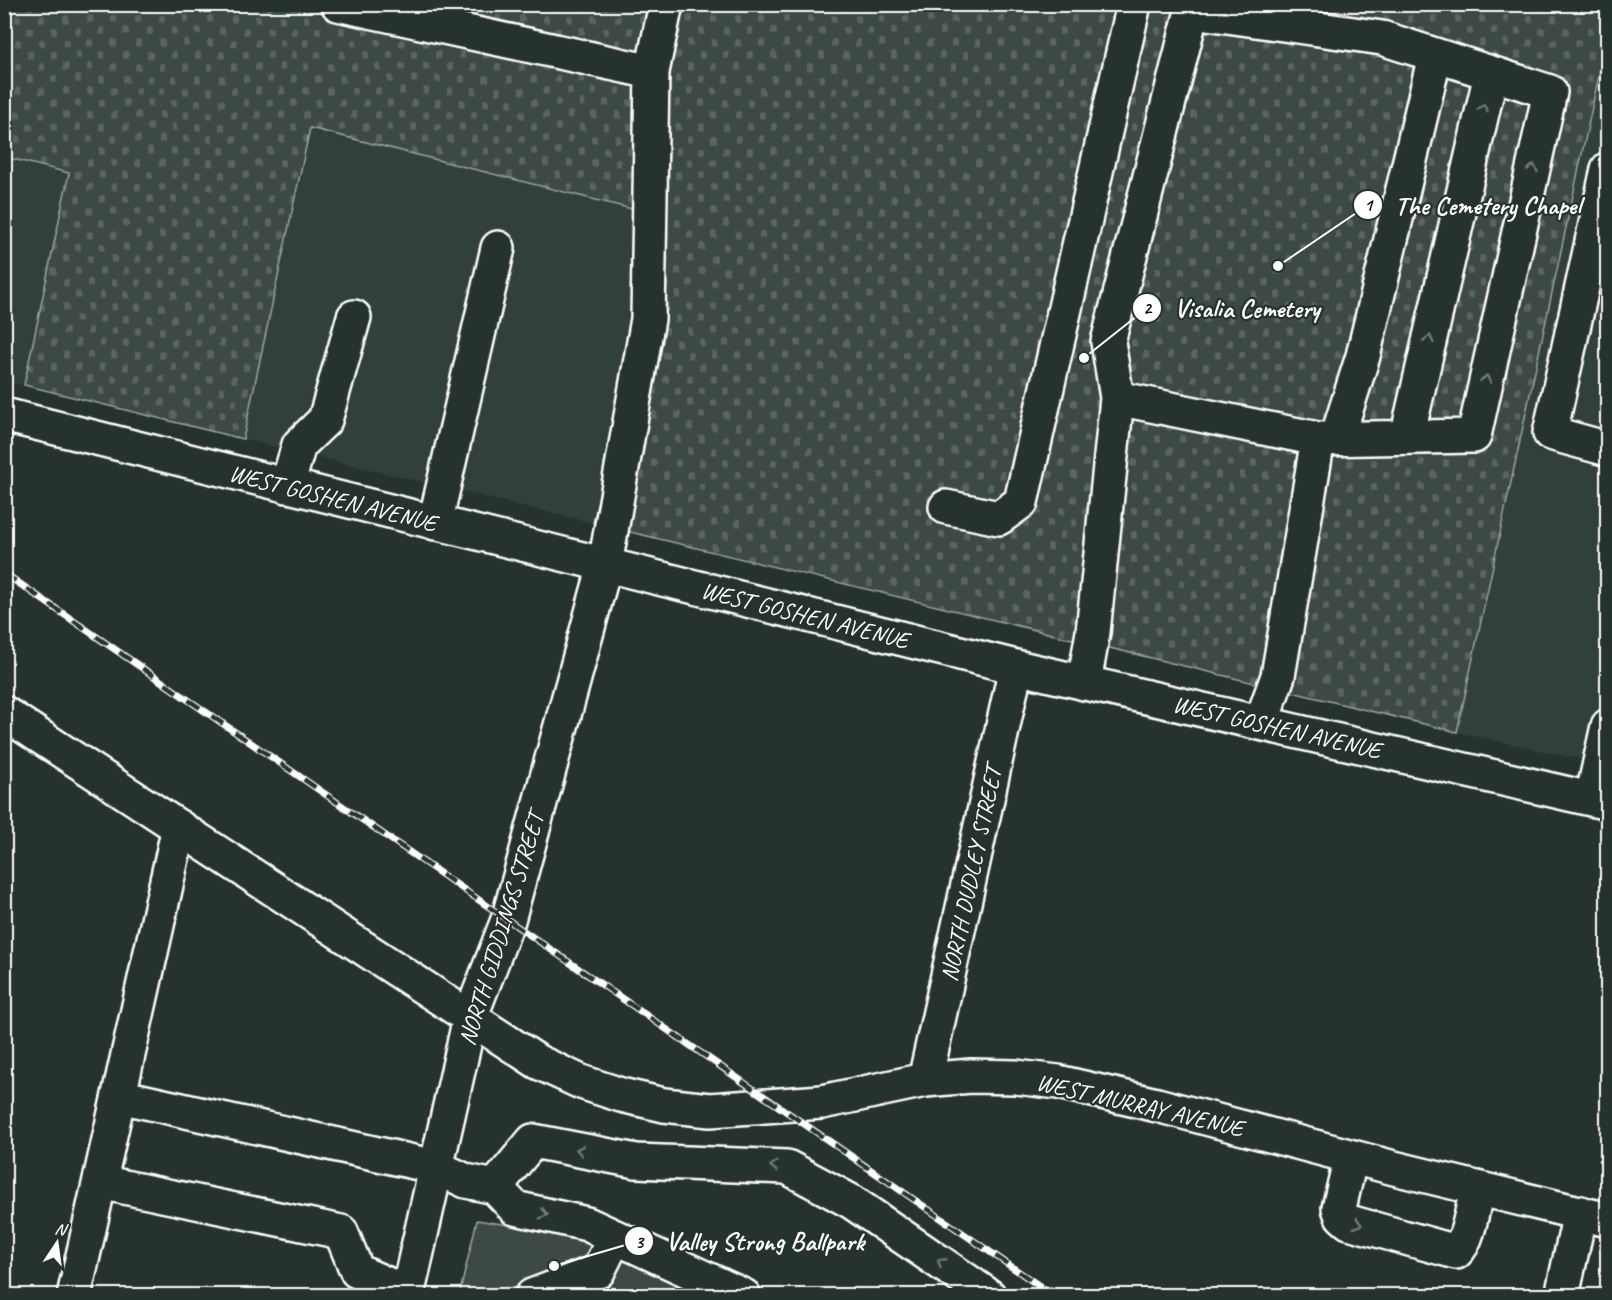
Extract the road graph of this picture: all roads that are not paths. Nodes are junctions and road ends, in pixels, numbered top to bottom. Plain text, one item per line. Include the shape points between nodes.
1 (666, 4) edge
2 (1134, 4) edge
3 (352, 6) edge
4 (1435, 56) junction
5 (652, 72) junction
6 (1491, 74) junction
7 (1608, 169) edge
8 (498, 248) dead end
9 (354, 317) dead end
10 (1118, 398) junction
11 (4, 415) edge
12 (1407, 437) junction
13 (1327, 438) junction
14 (1608, 449) edge
15 (287, 486) junction
16 (946, 507) dead end
17 (435, 523) junction
18 (605, 566) junction
19 (1016, 667) junction
20 (1084, 683) junction
21 (4, 712) edge
22 (1261, 723) junction
23 (1608, 726) edge
24 (1600, 801) edge
25 (179, 827) junction
26 (470, 1018) junction
27 (925, 1080) junction
28 (119, 1096) junction
29 (1351, 1156) junction
30 (436, 1167) junction
31 (100, 1182) junction
32 (495, 1187) junction
33 (1477, 1188) junction
34 (1594, 1216) edge
35 (615, 1237) junction
36 (407, 1294) edge
37 (74, 1296) edge
38 (532, 1296) edge
39 (744, 1296) edge
40 (989, 1296) edge
41 (1563, 1296) edge

1 - 5 street, NORTH GIDDINGS STREET
2 - 16 street via 1021,502 999,518
3 - 5 street
4 - 6 street
4 - 10 street via 1382,38 1192,11 1108,342
4 - 13 street via 1363,356
5 - 18 street, NORTH GIDDINGS STREET via 648,319
12 -> 6 street
12 -> 6 street via 1474,436 1550,92
7 - 14 street via 1550,434
8 - 17 street
9 - 15 street via 325,420 299,445
10 - 13 street
10 - 20 street
11 - 15 street, WEST GOSHEN AVENUE
12 - 13 street
13 - 22 street via 1278,676
15 - 17 street, WEST GOSHEN AVENUE
17 - 18 street, WEST GOSHEN AVENUE
18 - 19 street, WEST GOSHEN AVENUE
18 - 26 street, NORTH GIDDINGS STREET via 508,920
19 - 20 street, WEST GOSHEN AVENUE
19 - 27 street, NORTH DUDLEY STREET
20 - 22 street, WEST GOSHEN AVENUE
21 - 25 street
22 - 24 street, WEST GOSHEN AVENUE
23 - 24 street
25 - 26 street
25 - 28 street
26 - 27 street, WEST MURRAY AVENUE via 538,1062 581,1082 664,1106 710,1110 778,1107 822,1102
26 - 30 street, NORTH GIDDINGS STREET
27 - 29 street, WEST MURRAY AVENUE via 971,1076 1058,1082
28 - 30 street
28 - 31 street
29 - 33 street, WEST MURRAY AVENUE
29 -> 33 street via 1339,1208 1342,1216 1349,1222 1456,1251 1466,1236
30 - 32 street via 466,1181
30 - 36 street, NORTH GIDDINGS STREET
31 - 36 street via 342,1232 357,1271
31 - 37 street
32 -> 35 street via 514,1208 587,1224
40 -> 32 street via 852,1202 787,1167 636,1161 533,1141
33 - 34 street, WEST MURRAY AVENUE
34 - 41 street
35 - 38 street via 598,1271
35 - 39 street

